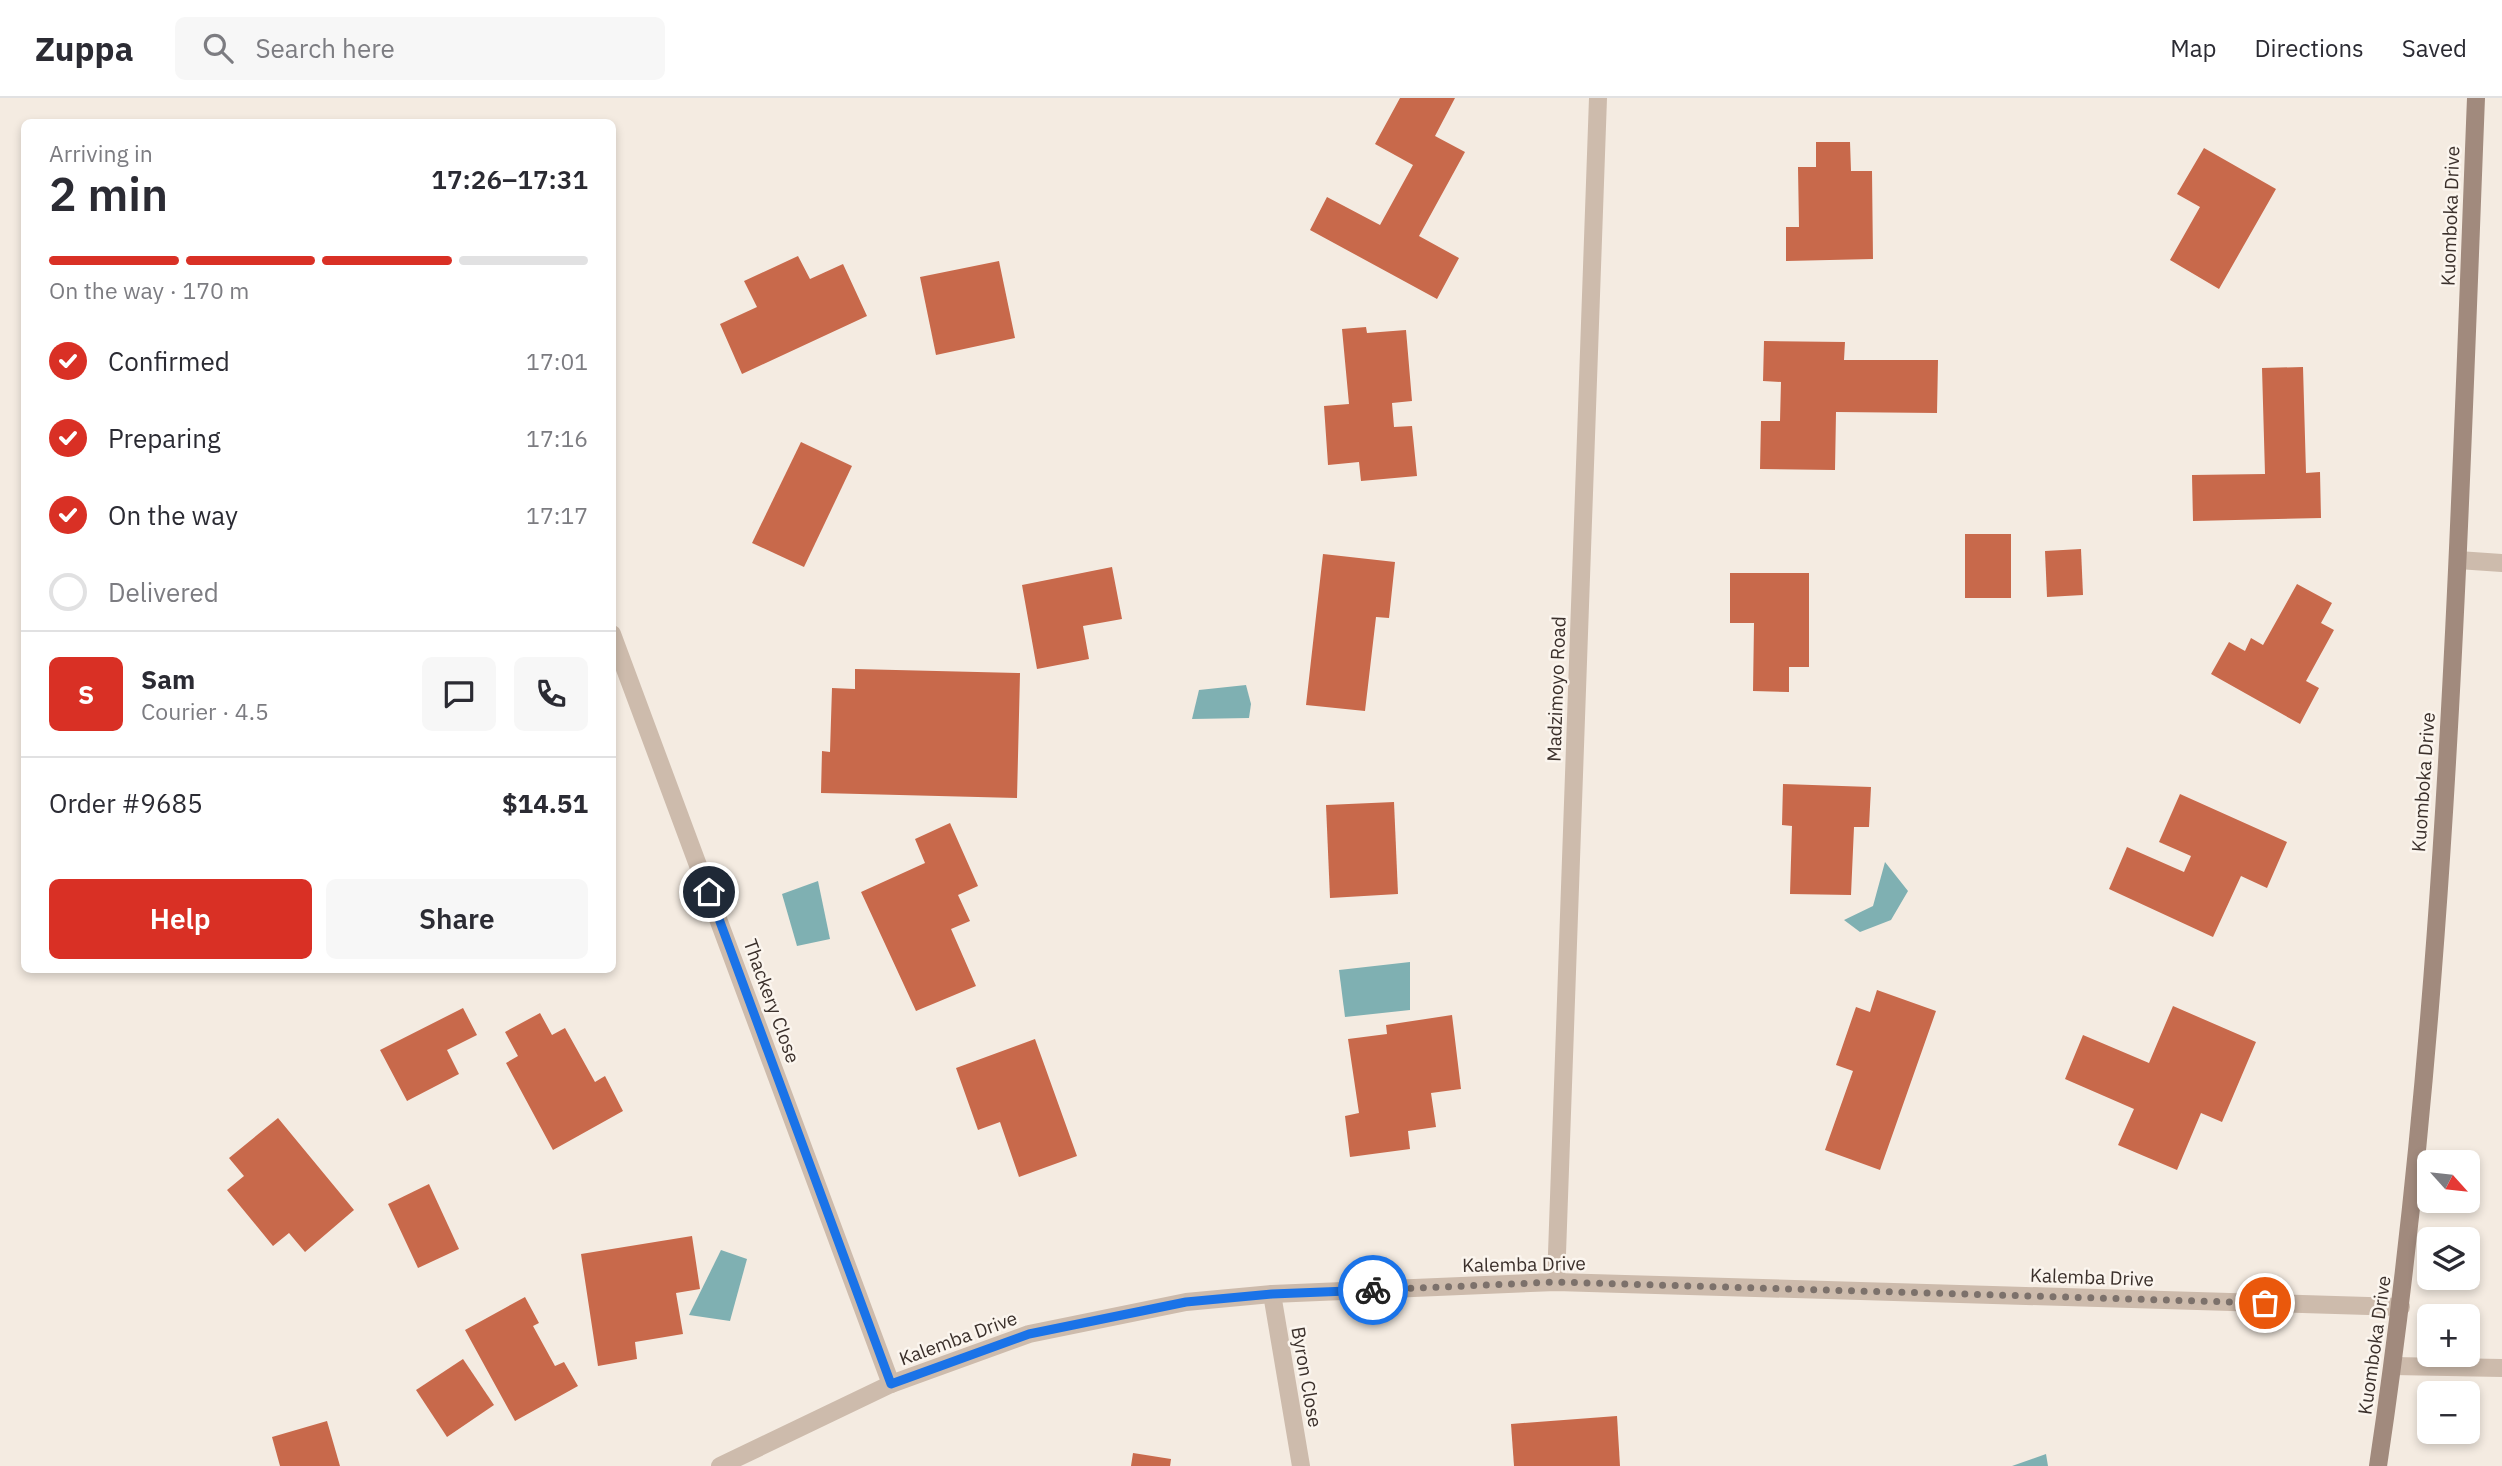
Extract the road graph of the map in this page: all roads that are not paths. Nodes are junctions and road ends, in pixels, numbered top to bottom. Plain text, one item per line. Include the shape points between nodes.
1 (1598, 98) edge
2 (2476, 98) edge
3 (2458, 559) junction
4 (2502, 563) edge
5 (616, 645) edge
6 (1556, 1282) junction
7 (1272, 1294) junction
8 (2401, 1307) junction
9 (2393, 1366) junction
10 (2502, 1367) edge
11 (891, 1384) junction
12 (720, 1466) edge
13 (1301, 1466) edge
14 (2378, 1466) edge

1 - 6 street, Madzimoyo Road
2 - 3 main road, Kuomboka Drive
3 - 4 street
3 - 8 main road, Kuomboka Drive via 2422,1107
5 - 11 street, Thackery Close
6 - 7 street, Kalemba Drive
6 - 8 street, Kalemba Drive
7 - 11 street, Kalemba Drive via 1186,1302 1029,1334
7 - 13 street, Byron Close
8 - 9 main road, Kuomboka Drive
9 - 10 street
9 - 14 main road, Kuomboka Drive
11 - 12 street, Kalemba Drive

